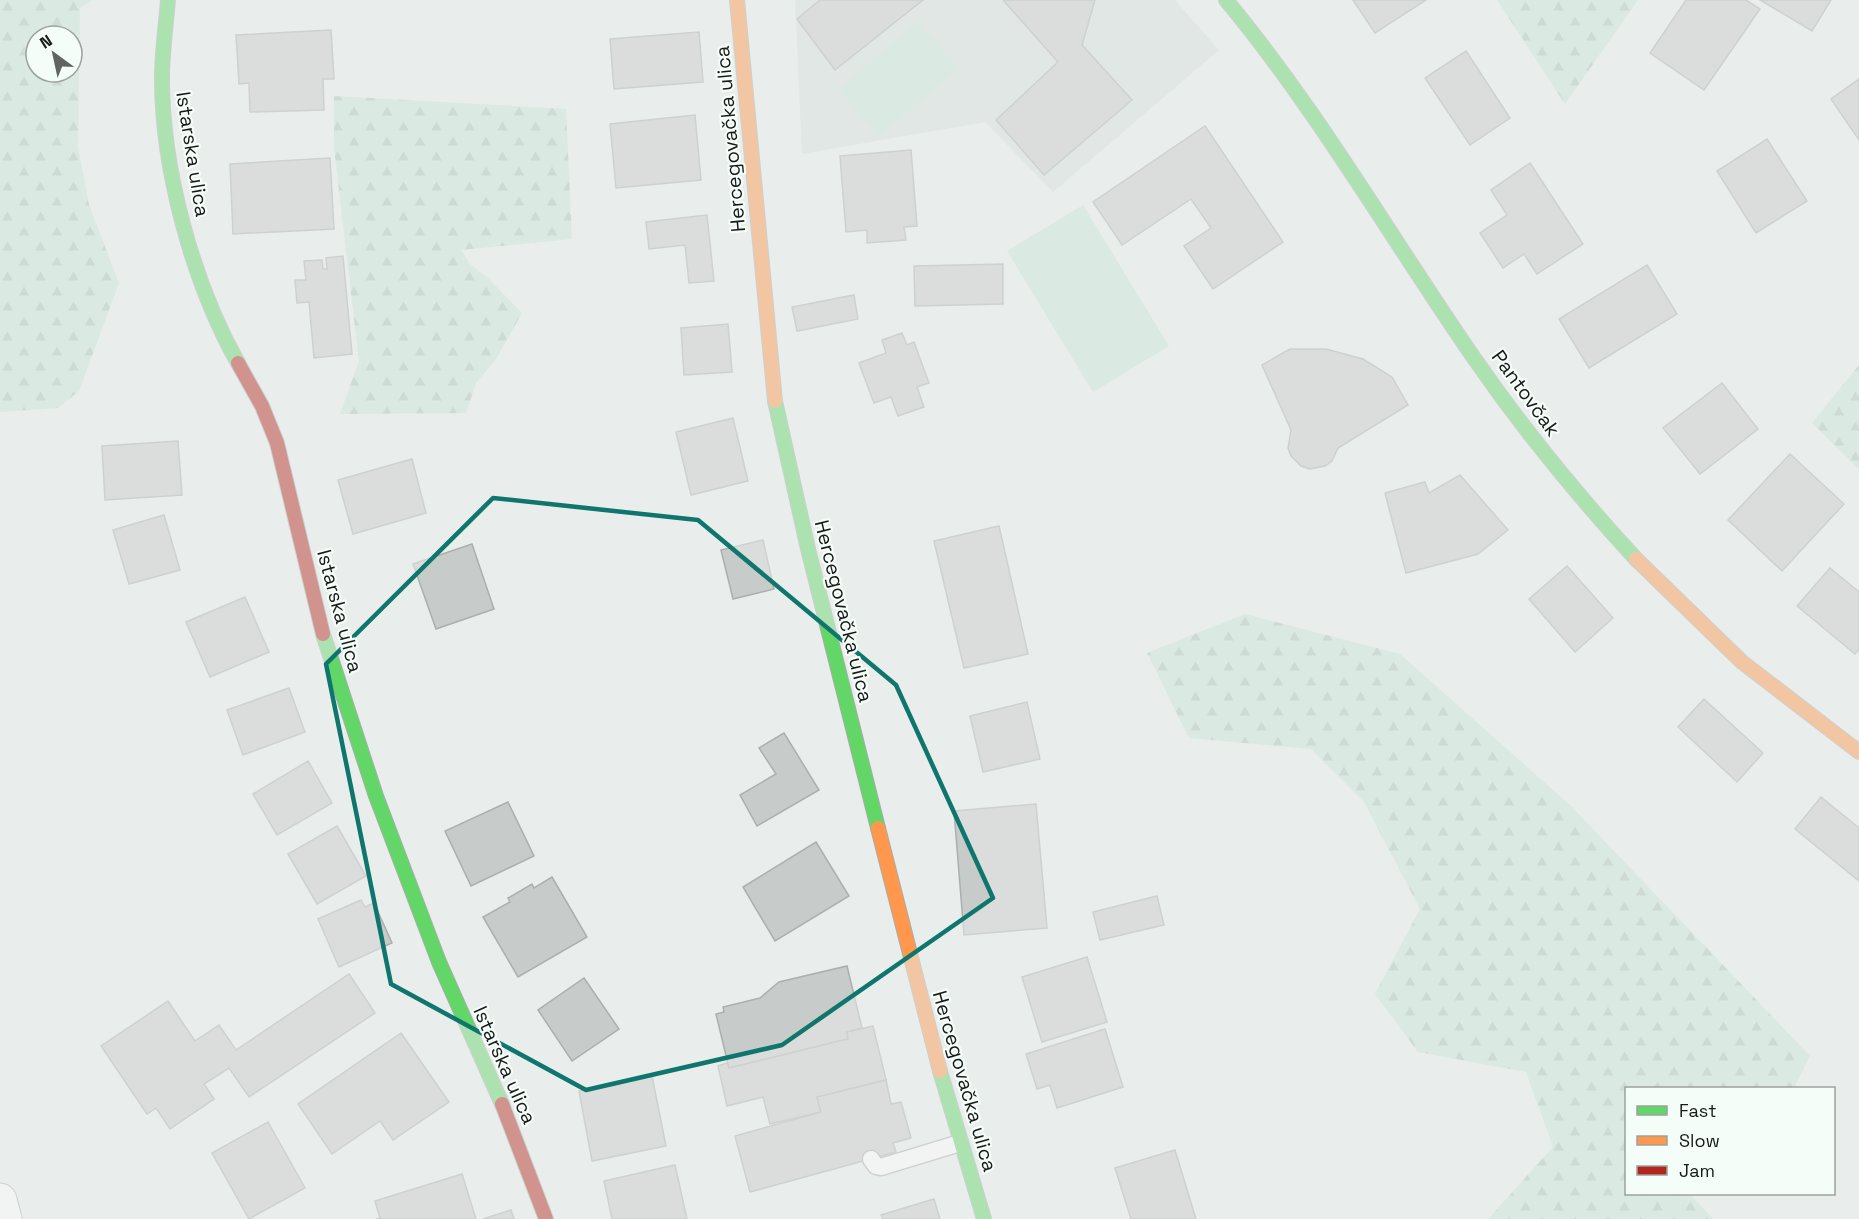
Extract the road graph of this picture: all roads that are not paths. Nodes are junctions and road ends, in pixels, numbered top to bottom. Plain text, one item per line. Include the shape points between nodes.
1 (168, 0) edge
2 (737, 0) edge
3 (1226, 0) edge
4 (1859, 752) edge
5 (960, 1143) junction
6 (871, 1159) dead end
7 (0, 1200) edge
8 (5, 1219) edge
9 (546, 1219) edge
10 (984, 1219) edge

1 - 9 street, Istarska ulica via 162,78 170,158 182,221 201,284 277,443 327,650 376,796 439,962 506,1112
2 - 5 street, Hercegovačka ulica via 772,389 808,549
3 - 4 street, Pantovčak via 1326,128 1502,396 1567,483 1674,599 1728,650
5 - 6 lane via 880,1167
5 - 10 street, Hercegovačka ulica
7 - 8 street

